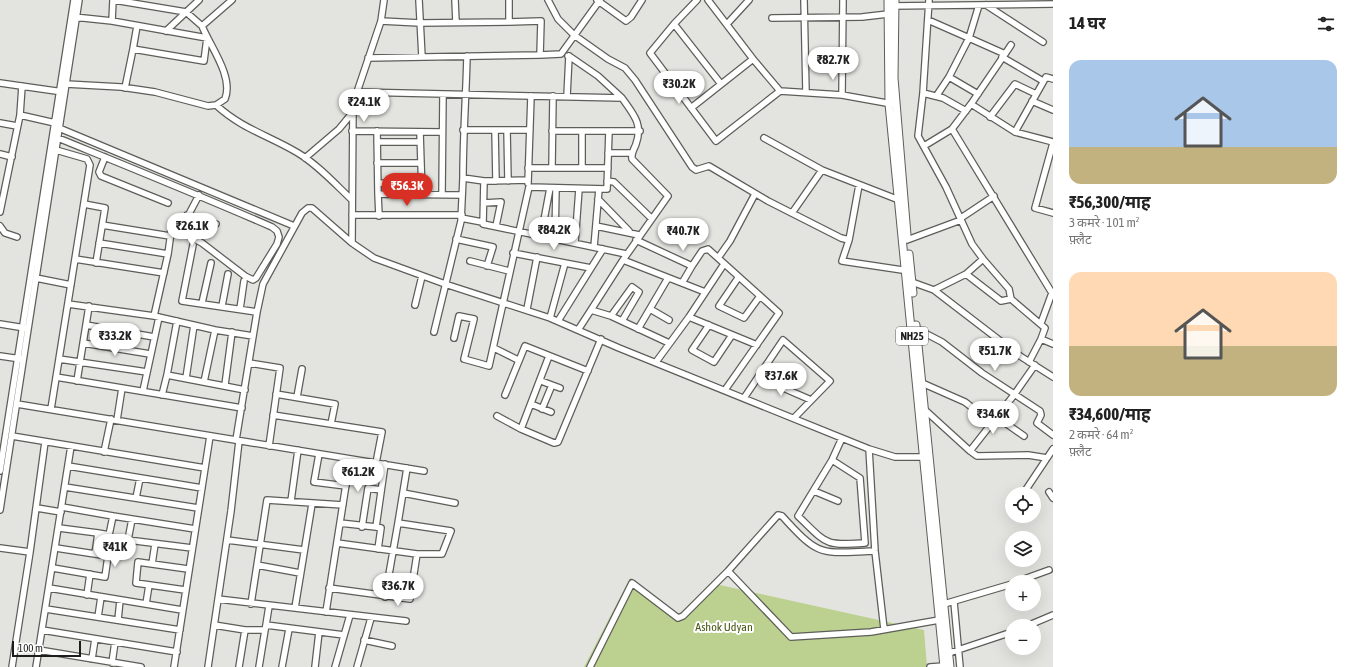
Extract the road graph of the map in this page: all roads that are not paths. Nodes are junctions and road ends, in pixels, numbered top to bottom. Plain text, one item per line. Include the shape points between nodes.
1 (74, 0) edge
2 (79, 0) edge
3 (114, 0) edge
4 (199, 0) edge
5 (232, 0) edge
6 (384, 0) edge
7 (419, 0) edge
8 (455, 0) edge
9 (509, 0) edge
10 (547, 0) edge
11 (598, 0) edge
12 (642, 0) edge
13 (697, 0) edge
14 (708, 0) edge
15 (749, 0) edge
16 (804, 0) edge
17 (843, 0) edge
18 (138, 2) edge
19 (892, 3) edge
20 (929, 3) edge
21 (1053, 4) edge
22 (979, 5) junction
23 (986, 5) junction
24 (186, 12) junction
25 (886, 14) junction
26 (843, 17) junction
27 (74, 18) junction
28 (772, 18) dead end
29 (804, 18) junction
30 (928, 20) junction
31 (112, 21) junction
32 (381, 21) junction
33 (420, 22) junction
34 (456, 22) junction
35 (509, 22) junction
36 (674, 24) junction
37 (727, 24) junction
38 (137, 26) junction
39 (202, 26) junction
40 (166, 31) junction
41 (574, 36) junction
42 (207, 38) junction
43 (969, 38) junction
44 (1043, 42) dead end
45 (1011, 45) dead end
46 (133, 49) junction
47 (561, 54) junction
48 (540, 55) junction
49 (1003, 55) junction
50 (467, 56) junction
51 (569, 56) junction
52 (422, 57) junction
53 (368, 58) junction
54 (753, 59) junction
55 (949, 77) junction
56 (1053, 79) edge
57 (1043, 81) junction
58 (0, 83) edge
59 (66, 84) junction
60 (721, 84) junction
61 (22, 86) junction
62 (125, 88) junction
63 (780, 91) junction
64 (62, 92) junction
65 (357, 92) junction
66 (806, 92) junction
67 (922, 93) junction
68 (443, 94) junction
69 (466, 94) junction
70 (978, 94) junction
71 (1036, 94) junction
72 (842, 95) junction
73 (937, 95) junction
74 (531, 96) junction
75 (553, 96) junction
76 (567, 96) junction
77 (622, 98) junction
78 (1032, 101) junction
79 (892, 104) junction
80 (971, 104) junction
81 (216, 105) junction
82 (691, 108) junction
83 (1053, 110) edge
84 (966, 111) junction
85 (353, 112) junction
86 (20, 115) junction
87 (990, 116) junction
88 (0, 123) edge
89 (57, 125) junction
90 (17, 126) junction
91 (952, 129) junction
92 (463, 130) junction
93 (495, 130) junction
94 (507, 130) junction
95 (530, 130) junction
96 (640, 130) junction
97 (352, 131) junction
98 (377, 131) junction
99 (552, 131) junction
100 (582, 131) junction
101 (609, 131) junction
102 (420, 132) junction
103 (442, 132) junction
104 (1015, 132) junction
105 (58, 138) junction
106 (764, 138) dead end
107 (377, 142) junction
108 (420, 142) junction
109 (1053, 143) edge
110 (924, 146) junction
111 (56, 150) junction
112 (608, 153) junction
113 (631, 153) junction
114 (0, 154) edge
115 (12, 157) junction
116 (105, 157) junction
117 (305, 158) junction
118 (377, 163) junction
119 (421, 163) junction
120 (552, 167) junction
121 (528, 168) junction
122 (582, 168) junction
123 (608, 168) junction
124 (822, 170) junction
125 (463, 178) junction
126 (508, 180) junction
127 (528, 180) junction
128 (496, 181) junction
129 (607, 181) junction
130 (484, 182) junction
131 (378, 183) junction
132 (421, 184) junction
133 (859, 185) junction
134 (529, 187) junction
135 (553, 188) junction
136 (579, 189) junction
137 (598, 189) junction
138 (378, 194) junction
139 (422, 194) junction
140 (442, 194) junction
141 (755, 194) junction
142 (199, 195) junction
143 (462, 195) junction
144 (994, 196) junction
145 (598, 199) junction
146 (352, 200) junction
147 (899, 200) junction
148 (168, 203) dead end
149 (484, 203) junction
150 (84, 204) junction
151 (0, 212) edge
152 (792, 213) junction
153 (1053, 213) edge
154 (187, 215) junction
155 (352, 215) junction
156 (379, 216) junction
157 (462, 216) junction
158 (651, 218) junction
159 (961, 219) junction
160 (482, 222) junction
161 (216, 224) dead end
162 (102, 225) junction
163 (172, 225) dead end
164 (0, 226) edge
165 (294, 226) junction
166 (496, 226) junction
167 (596, 226) junction
168 (277, 231) junction
169 (518, 232) junction
170 (629, 232) junction
171 (170, 236) junction
172 (540, 236) junction
173 (17, 237) dead end
174 (288, 237) junction
175 (637, 238) junction
176 (456, 239) junction
177 (555, 239) junction
178 (849, 240) junction
179 (908, 240) junction
180 (99, 243) junction
181 (352, 243) junction
182 (575, 243) junction
183 (193, 245) dead end
184 (594, 247) junction
185 (603, 249) junction
186 (513, 252) junction
187 (168, 254) junction
188 (626, 254) junction
189 (537, 257) junction
190 (718, 258) junction
191 (75, 259) junction
192 (983, 259) junction
193 (622, 260) junction
194 (470, 261) dead end
195 (96, 263) junction
196 (211, 263) dead end
197 (565, 263) junction
198 (724, 264) junction
199 (487, 266) junction
200 (692, 266) junction
201 (591, 268) junction
202 (510, 271) junction
203 (908, 271) junction
204 (164, 273) junction
205 (228, 274) dead end
206 (966, 274) junction
207 (422, 276) junction
208 (36, 278) junction
209 (668, 278) junction
210 (738, 278) junction
211 (244, 281) dead end
212 (909, 281) junction
213 (682, 283) junction
214 (446, 284) junction
215 (71, 285) junction
216 (934, 290) junction
217 (705, 292) junction
218 (1052, 294) edge
219 (760, 296) junction
220 (1010, 299) junction
221 (504, 302) junction
222 (202, 303) junction
223 (68, 304) junction
224 (415, 305) dead end
225 (89, 306) junction
226 (222, 306) junction
227 (240, 309) junction
228 (526, 309) junction
229 (650, 309) junction
230 (591, 310) junction
231 (256, 312) junction
232 (156, 316) junction
233 (611, 316) junction
234 (689, 317) junction
235 (550, 318) junction
236 (669, 320) dead end
237 (177, 321) junction
238 (558, 321) junction
239 (622, 321) junction
240 (1041, 323) junction
241 (0, 324) edge
242 (86, 324) junction
243 (194, 325) junction
244 (709, 325) junction
245 (25, 328) junction
246 (638, 329) junction
247 (917, 329) junction
248 (214, 330) junction
249 (578, 330) junction
250 (232, 332) junction
251 (434, 332) dead end
252 (732, 335) junction
253 (253, 336) junction
254 (154, 337) junction
255 (454, 338) dead end
256 (1041, 339) junction
257 (601, 340) junction
258 (83, 343) junction
259 (669, 343) junction
260 (1053, 344) edge
261 (757, 345) junction
262 (494, 348) junction
263 (150, 354) junction
264 (0, 356) edge
265 (550, 356) junction
266 (21, 359) junction
267 (59, 359) junction
268 (518, 360) junction
269 (80, 362) junction
270 (656, 362) junction
271 (249, 363) junction
272 (1032, 364) junction
273 (302, 369) dead end
274 (588, 371) junction
275 (147, 372) junction
276 (167, 375) junction
277 (1053, 377) edge
278 (56, 378) junction
279 (186, 378) junction
280 (758, 378) junction
281 (77, 381) junction
282 (541, 381) junction
283 (204, 382) junction
284 (922, 383) junction
285 (225, 385) junction
286 (552, 385) junction
287 (122, 388) junction
288 (560, 388) dead end
289 (245, 390) junction
290 (725, 390) junction
291 (143, 392) junction
292 (276, 394) junction
293 (162, 395) junction
294 (1014, 395) junction
295 (506, 396) dead end
296 (297, 397) junction
297 (744, 398) junction
298 (811, 400) junction
299 (17, 404) junction
300 (531, 404) junction
301 (242, 408) junction
302 (51, 409) junction
303 (542, 409) junction
304 (925, 410) junction
305 (551, 412) dead end
306 (273, 414) junction
307 (497, 416) dead end
308 (997, 417) junction
309 (794, 418) junction
310 (114, 420) junction
311 (992, 423) junction
312 (332, 424) junction
313 (521, 429) junction
314 (1053, 435) edge
315 (12, 436) junction
316 (210, 436) junction
317 (1024, 436) dead end
318 (842, 438) junction
319 (238, 441) junction
320 (45, 442) junction
321 (71, 446) junction
322 (269, 446) junction
323 (869, 449) junction
324 (1053, 449) edge
325 (298, 450) junction
326 (970, 451) junction
327 (104, 452) junction
328 (319, 454) junction
329 (3, 457) edge
330 (927, 457) junction
331 (1047, 458) junction
332 (350, 459) junction
333 (832, 460) junction
334 (376, 463) junction
335 (385, 464) junction
336 (68, 466) junction
337 (205, 468) junction
338 (407, 468) junction
339 (0, 471) edge
340 (424, 471) dead end
341 (140, 478) junction
342 (346, 486) junction
343 (65, 487) junction
344 (1028, 487) edge
345 (202, 488) junction
346 (382, 490) junction
347 (814, 491) junction
348 (1049, 492) dead end
349 (403, 493) junction
350 (136, 498) junction
351 (1053, 498) edge
352 (291, 501) junction
353 (838, 502) dead end
354 (455, 503) dead end
355 (312, 504) junction
356 (343, 505) junction
357 (37, 508) junction
358 (198, 508) junction
359 (0, 510) edge
360 (62, 510) junction
361 (113, 516) junction
362 (132, 519) junction
363 (340, 523) junction
364 (398, 523) junction
365 (362, 526) junction
366 (376, 527) junction
367 (59, 528) junction
368 (195, 529) junction
369 (98, 533) junction
370 (227, 540) junction
371 (337, 543) junction
372 (155, 544) junction
373 (261, 544) junction
374 (0, 548) edge
375 (56, 548) junction
376 (192, 548) junction
377 (378, 549) junction
378 (304, 550) junction
379 (393, 551) junction
380 (875, 551) junction
381 (30, 552) junction
382 (95, 554) junction
383 (417, 554) junction
384 (152, 564) junction
385 (257, 565) junction
386 (53, 568) junction
387 (188, 569) junction
388 (1050, 570) dead end
389 (300, 572) junction
390 (728, 572) junction
391 (90, 574) junction
392 (1036, 575) edge
393 (149, 585) junction
394 (1005, 586) edge
395 (50, 588) junction
396 (329, 588) junction
397 (186, 590) junction
398 (87, 595) junction
399 (101, 597) junction
400 (385, 597) junction
401 (218, 599) junction
402 (120, 600) junction
403 (954, 602) junction
404 (146, 604) junction
405 (251, 604) junction
406 (944, 604) junction
407 (269, 606) junction
408 (295, 608) junction
409 (46, 609) junction
410 (182, 610) junction
411 (326, 612) junction
412 (350, 615) junction
413 (1053, 616) edge
414 (98, 617) junction
415 (371, 618) junction
416 (118, 620) junction
417 (939, 620) junction
418 (406, 621) dead end
419 (1041, 621) edge
420 (214, 625) junction
421 (265, 628) junction
422 (289, 629) junction
423 (884, 629) junction
424 (42, 630) junction
425 (180, 630) junction
426 (244, 630) junction
427 (319, 632) junction
428 (1005, 634) edge
429 (344, 635) junction
430 (95, 639) junction
431 (364, 640) junction
432 (115, 642) junction
433 (392, 646) dead end
434 (39, 650) junction
435 (958, 650) junction
436 (177, 652) junction
437 (949, 653) junction
438 (92, 659) junction
439 (112, 663) junction
440 (103, 664) edge
441 (359, 666) edge
442 (12, 667) edge
443 (36, 667) edge
444 (141, 667) edge
445 (174, 667) edge
446 (208, 667) edge
447 (239, 667) edge
448 (259, 667) edge
449 (282, 667) edge
450 (315, 667) edge
451 (335, 667) edge
452 (590, 667) edge
453 (930, 667) edge
454 (946, 667) edge
455 (960, 667) edge

1 - 27 street
2 - 27 street
3 - 18 street
3 - 31 street
4 - 24 street
5 - 39 street
6 - 32 street
7 - 33 street
8 - 34 street
9 - 35 street
10 - 41 street via 558,19
11 - 12 street via 626,21
11 - 41 street
13 - 36 street
14 - 37 street
15 - 37 street
16 - 29 street
17 - 26 street
18 - 24 street
19 - 20 street
19 - 25 main road, NH25
19 - 79 main road, NH25
20 - 22 street
20 - 30 street
21 - 23 street
22 - 23 street
22 - 43 street
23 - 44 street
24 - 39 street
24 - 40 street
25 - 26 street
25 - 79 main road, NH25
26 - 29 street
26 - 72 street
27 - 31 street
27 - 59 street
27 - 64 street
28 - 29 street
29 - 66 street
30 - 43 street
30 - 67 street
31 - 38 street
32 - 33 street
32 - 53 street
33 - 34 street
33 - 52 street
34 - 35 street
35 - 48 street via 541,21
36 - 60 street
36 - 82 street via 650,53
37 - 54 street
38 - 40 street
38 - 46 street
39 - 42 street
40 - 42 street
41 - 47 street
41 - 141 street via 625,68 692,167 696,170 709,166
42 - 46 street via 204,61
42 - 81 street via 217,55 227,83 225,98
43 - 49 street
43 - 55 street
45 - 49 street
46 - 62 street
47 - 48 street
47 - 51 street
48 - 50 street
49 - 57 street
49 - 70 street
50 - 52 street
50 - 69 street
51 - 76 street
51 - 77 street via 598,76
52 - 53 street
53 - 65 street
54 - 60 street
54 - 63 street
55 - 70 street
55 - 73 street
56 - 57 street via 1046,77
57 - 71 street
58 - 61 street
59 - 62 street
59 - 64 street
60 - 82 street
61 - 64 street
61 - 86 street
62 - 81 street via 154,92 208,106
63 - 66 street
63 - 82 street via 716,141
64 - 89 street
65 - 68 street
65 - 85 street
66 - 72 street
67 - 73 street
67 - 110 street via 917,132
68 - 69 street
68 - 103 street
69 - 74 street
69 - 92 street
70 - 80 street
71 - 78 street
71 - 87 street via 1015,84
72 - 79 street
73 - 84 street
74 - 75 street
74 - 95 street
75 - 76 street
75 - 99 street
76 - 77 street
77 - 96 street
78 - 83 street
78 - 104 street
79 - 147 main road, NH25
79 - 179 main road, NH25
80 - 84 street
80 - 87 street
81 - 117 street via 230,118
84 - 91 street
85 - 97 street
85 - 117 street via 339,129
86 - 89 street
86 - 90 street
87 - 104 street
88 - 90 street
89 - 105 street
89 - 165 street
89 - 245 street
90 - 115 street
91 - 110 street
91 - 144 street
92 - 93 street
92 - 125 street
93 - 94 street
93 - 128 street
94 - 95 street
94 - 126 street
95 - 121 street
96 - 101 street
96 - 113 street
97 - 98 street
97 - 146 street
98 - 102 street
98 - 107 street
99 - 100 street
99 - 120 street
100 - 101 street
100 - 122 street
101 - 112 street
102 - 103 street
102 - 108 street
103 - 140 street
104 - 109 street
105 - 111 street
105 - 116 street
106 - 124 street
107 - 108 street
107 - 118 street
108 - 119 street
109 - 153 street via 1035,208
110 - 159 street
111 - 150 street via 83,157 90,162
111 - 208 street
112 - 113 street
112 - 123 street
113 - 158 street via 632,159 668,196
114 - 115 street
115 - 151 street
116 - 142 street
116 - 148 street via 99,172 101,176
117 - 146 street
118 - 119 street
118 - 131 street
119 - 132 street
120 - 121 street
120 - 122 street
121 - 127 street
122 - 123 street
123 - 129 street
124 - 133 street
124 - 152 street
125 - 130 street
125 - 143 street
126 - 127 street
126 - 128 street
127 - 134 street
128 - 130 street
129 - 137 street via 607,189
129 - 158 street via 614,182
130 - 149 street
131 - 132 street
131 - 138 street
132 - 139 street
133 - 147 street
133 - 178 street
134 - 135 street
134 - 169 street
135 - 136 street
135 - 172 street
135 - 177 street
136 - 137 street
136 - 182 street
137 - 145 street
138 - 139 street
138 - 156 street
139 - 140 street
140 - 143 street
141 - 152 street
141 - 190 street
142 - 154 street
142 - 168 street
143 - 157 street
144 - 159 street
144 - 218 street
145 - 167 street
145 - 170 street
146 - 155 street
147 - 203 main road, NH25
149 - 160 street
149 - 166 street via 501,202
150 - 162 street via 105,208
150 - 191 street
152 - 178 street
154 - 161 street
154 - 168 street via 180,229 182,233 198,240 253,280 260,274 277,244
155 - 156 street
155 - 181 street
156 - 157 street
157 - 160 street
157 - 176 street
158 - 175 street
159 - 179 street
159 - 192 street via 972,244
160 - 166 street
162 - 171 street
162 - 180 street
163 - 171 street
164 - 173 street via 5,233
165 - 174 street
165 - 181 street via 304,210 312,208
166 - 169 street
167 - 170 street
167 - 184 street
168 - 174 street
169 - 172 street
169 - 186 street
170 - 175 street
171 - 187 street
172 - 177 street
174 - 231 street via 263,284
175 - 188 street
175 - 200 street
176 - 199 street via 493,247
176 - 214 street
177 - 182 street
178 - 203 street via 842,261
179 - 203 main road, NH25
180 - 187 street
180 - 195 street
181 - 207 street via 374,258
182 - 184 street
183 - 222 street via 182,301
184 - 185 street
185 - 188 street
185 - 201 street
186 - 189 street
186 - 202 street
187 - 204 street
188 - 193 street
189 - 197 street
189 - 228 street
190 - 198 street
190 - 200 street via 708,249 702,251
191 - 195 street
191 - 215 street
192 - 206 street
192 - 220 street via 1009,289
193 - 209 street
193 - 230 street
194 - 199 street
195 - 204 street
196 - 222 street
197 - 201 street
197 - 235 street
198 - 210 street
198 - 217 street
199 - 202 street
200 - 213 street
201 - 238 street
202 - 221 street
203 - 212 main road, NH25
204 - 232 street
205 - 226 street
206 - 216 street
206 - 220 street via 1001,301
207 - 214 street
207 - 224 street
208 - 215 street
208 - 245 street
209 - 213 street
209 - 229 street
210 - 219 street
210 - 219 street via 719,306 744,318
211 - 227 street
212 - 216 street
212 - 247 main road, NH25
212 - 330 main road, NH25
213 - 217 street
214 - 221 street
214 - 251 street
215 - 223 street
216 - 272 street
217 - 234 street
218 - 240 street
219 - 261 street via 779,313
220 - 240 street
221 - 228 street
221 - 262 street
222 - 226 street
223 - 225 street
223 - 267 street
225 - 232 street
225 - 242 street
226 - 227 street
227 - 231 street
228 - 235 street
229 - 236 street
229 - 246 street
230 - 233 street
230 - 249 street
231 - 253 street
232 - 237 street
232 - 254 street
233 - 239 street
233 - 239 street via 632,287 639,292
234 - 244 street
234 - 259 street
235 - 238 street
237 - 243 street
237 - 276 street
238 - 249 street
239 - 246 street
240 - 256 street via 1045,328
241 - 245 street
242 - 254 street
242 - 258 street
243 - 248 street
243 - 279 street
244 - 252 street
244 - 252 street via 692,350 714,362
245 - 266 street
246 - 259 street
247 - 284 main road, NH25
247 - 294 street via 942,342
248 - 250 street
248 - 283 street
249 - 257 street
250 - 253 street
250 - 285 street
252 - 261 street
253 - 271 street
254 - 263 street
255 - 262 street via 460,316 474,319 464,358 489,366
256 - 260 street
256 - 272 street
257 - 270 street
257 - 274 street
258 - 263 street
258 - 269 street
259 - 270 street
261 - 290 street
262 - 268 street
263 - 275 street
264 - 266 street
265 - 268 street via 525,346
265 - 274 street
265 - 282 street
266 - 299 street
266 - 329 street
267 - 269 street
267 - 278 street
268 - 295 street
269 - 275 street
269 - 281 street
270 - 290 street
271 - 289 street
271 - 292 street via 280,368
272 - 277 street
272 - 294 street
273 - 296 street
274 - 313 street via 558,442 554,443
275 - 291 street
276 - 279 street
276 - 293 street
278 - 281 street
278 - 302 street
279 - 283 street
280 - 297 street
280 - 298 street
280 - 298 street via 783,340 830,381
281 - 287 street
282 - 286 street
282 - 300 street
283 - 285 street
284 - 304 main road, NH25
284 - 311 street via 965,402
285 - 289 street
286 - 288 street
286 - 303 street
287 - 291 street
287 - 310 street
289 - 301 street
290 - 297 street
291 - 293 street
292 - 296 street
292 - 306 street
293 - 301 street
294 - 308 street
294 - 314 street via 1040,411 1037,423
296 - 312 street via 335,404
297 - 309 street
298 - 309 street
299 - 302 street
299 - 315 street
300 - 303 street
300 - 313 street
301 - 319 street
302 - 310 street
303 - 305 street
304 - 326 street
304 - 330 main road, NH25
306 - 312 street
306 - 322 street
307 - 313 street
308 - 311 street
308 - 317 street
309 - 318 street
310 - 316 street
310 - 327 street
311 - 326 street
312 - 334 street via 382,432
315 - 320 street
315 - 329 street
316 - 319 street
316 - 337 street
318 - 323 street
318 - 333 street
319 - 322 street
319 - 370 street
320 - 321 street
320 - 357 street
321 - 327 street
321 - 336 street
322 - 325 street
323 - 330 street via 895,457
323 - 380 street
324 - 331 street
325 - 328 street
325 - 352 street
326 - 331 street via 977,456 1028,455
327 - 337 street
328 - 332 street
328 - 342 street via 314,482
329 - 339 street
329 - 359 street
330 - 406 main road, NH25
330 - 417 main road, NH25
331 - 344 street
332 - 334 street
332 - 342 street
333 - 347 street
333 - 347 street via 860,478 865,543 837,545 825,542 798,516
334 - 335 street
335 - 338 street
335 - 346 street
336 - 341 street
336 - 343 street
337 - 345 street
338 - 340 street
338 - 349 street
341 - 345 street
341 - 350 street
342 - 356 street
343 - 350 street
343 - 360 street
345 - 358 street
346 - 365 street via 368,488
346 - 366 street
347 - 353 street
348 - 351 street
349 - 354 street
349 - 364 street
350 - 358 street
352 - 355 street
352 - 373 street via 267,500
355 - 356 street
355 - 378 street
356 - 363 street
357 - 360 street
357 - 381 street
358 - 368 street
360 - 361 street
360 - 367 street
361 - 362 street
361 - 369 street via 109,535
362 - 368 street
362 - 372 street via 128,540
363 - 365 street
363 - 371 street
364 - 379 street
364 - 383 street via 451,531 442,554
365 - 366 street
366 - 377 street via 381,528
367 - 369 street
367 - 375 street
368 - 376 street
369 - 382 street
370 - 373 street
370 - 401 street
371 - 377 street
371 - 396 street
372 - 376 street
372 - 384 street
373 - 378 street
373 - 385 street
374 - 381 street
375 - 382 street
375 - 386 street
376 - 387 street
377 - 379 street
378 - 389 street
379 - 383 street
379 - 400 street
380 - 390 street via 820,551 806,542 782,516 778,515
380 - 423 street
381 - 442 street
382 - 391 street via 108,556 105,576
383 - 400 street via 410,599
384 - 387 street
384 - 393 street via 138,562 136,583
385 - 389 street
385 - 405 street
386 - 391 street
386 - 395 street
387 - 397 street
388 - 392 street
389 - 408 street
390 - 423 street via 791,637
390 - 452 street via 678,618 632,583
391 - 398 street
393 - 397 street
393 - 404 street
394 - 403 street
395 - 398 street
395 - 409 street
396 - 400 street
396 - 411 street
397 - 410 street
398 - 399 street
399 - 402 street
399 - 414 street
401 - 405 street
401 - 420 street
402 - 404 street
402 - 416 street
403 - 406 street
403 - 435 street
404 - 410 street
405 - 407 street
406 - 437 main road, NH25
407 - 408 street
407 - 421 street
408 - 411 street
409 - 414 street
409 - 424 street
410 - 425 street
411 - 412 street
412 - 415 street
412 - 429 street
413 - 419 street
414 - 416 street
415 - 418 street
415 - 431 street
416 - 425 street
417 - 423 street
417 - 454 main road, NH25
420 - 426 street
420 - 446 street
421 - 422 street
421 - 426 street
421 - 448 street
422 - 427 street
422 - 449 street
424 - 430 street
424 - 434 street
425 - 436 street
426 - 447 street
427 - 429 street
427 - 450 street
428 - 435 street
429 - 451 street
430 - 432 street
430 - 438 street
431 - 433 street
431 - 441 street
432 - 436 street
432 - 439 street
434 - 438 street
434 - 443 street
435 - 437 street
435 - 455 street
436 - 445 street
437 - 454 main road, NH25
438 - 440 street
439 - 440 street
439 - 444 street
453 - 454 street

